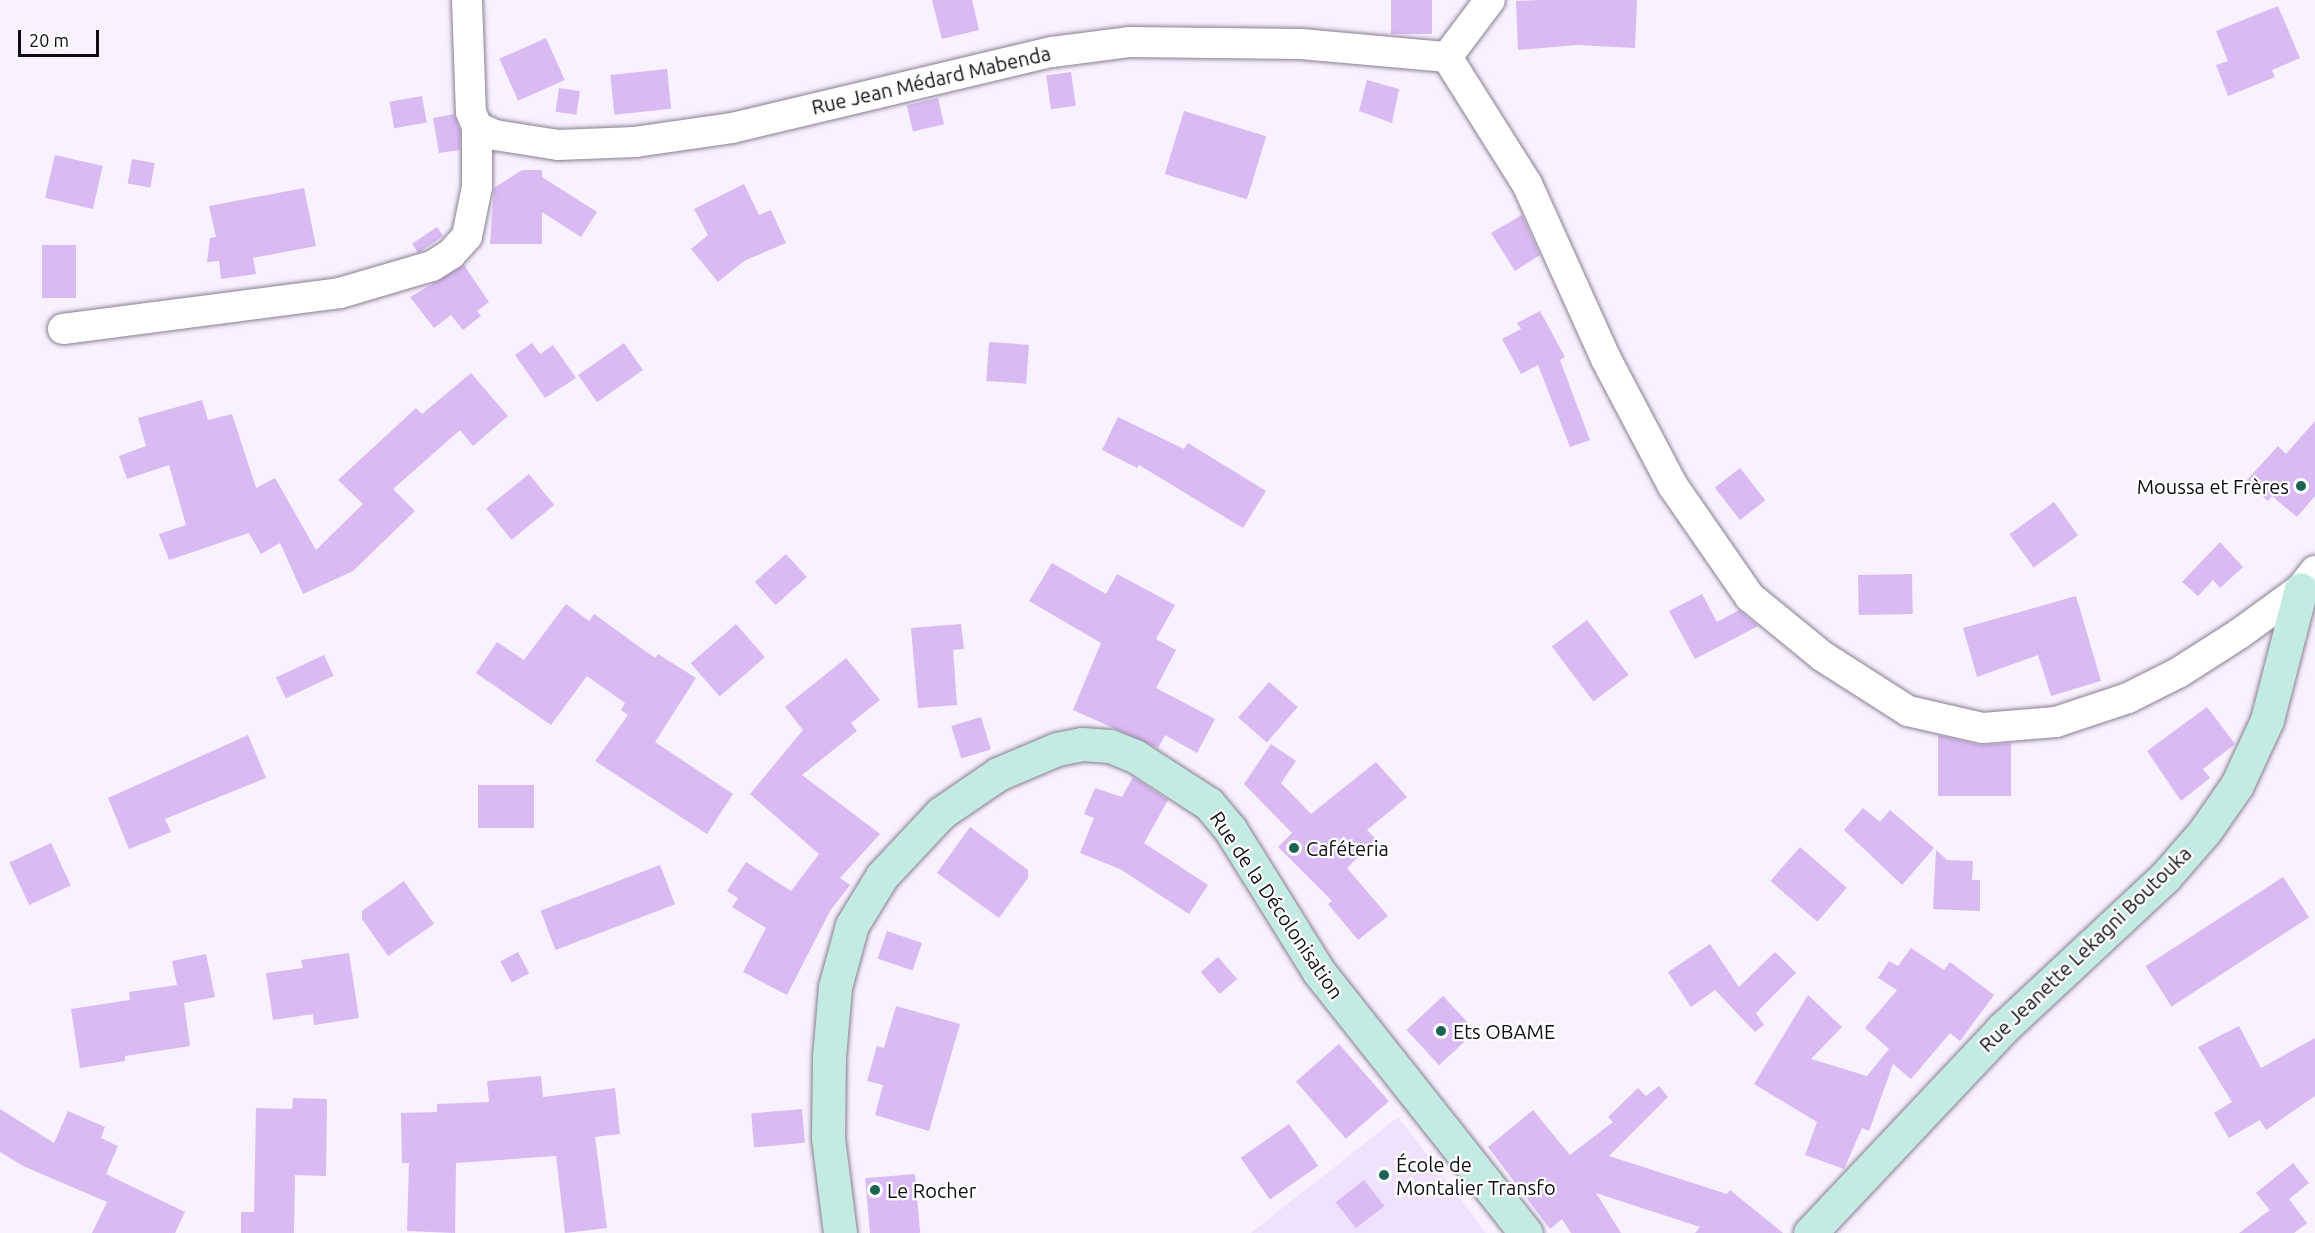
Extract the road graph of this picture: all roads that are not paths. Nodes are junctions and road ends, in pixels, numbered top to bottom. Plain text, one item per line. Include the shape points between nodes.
1 (467, 0) edge
2 (1490, 0) edge
3 (1446, 57) junction
4 (477, 127) junction
5 (63, 328) dead end
6 (2308, 580) edge
7 (840, 1233) edge
8 (1526, 1233) edge
9 (1810, 1233) edge

1 - 4 street via 471,112
2 - 3 street
3 - 4 street, Rue Jean Médard Mabenda via 1301,44 1130,42 1052,52 732,128 634,142 558,145 495,135
3 - 6 street via 1527,184 1606,359 1673,486 1750,597 1822,656 1908,711 1983,728 2056,722 2128,698 2178,674
4 - 5 street via 477,187 467,236 452,254 432,266 340,293
6 - 9 street, Rue Jeanette Lekagni Boutouka via 2267,720 2237,785 2205,831 2165,877 2002,1029
7 - 8 street, Rue de la Décolonisation via 828,1138 829,1057 841,957 861,908 910,843 968,792 1029,759 1082,744 1110,746 1135,756 1209,804 1230,829 1319,972

